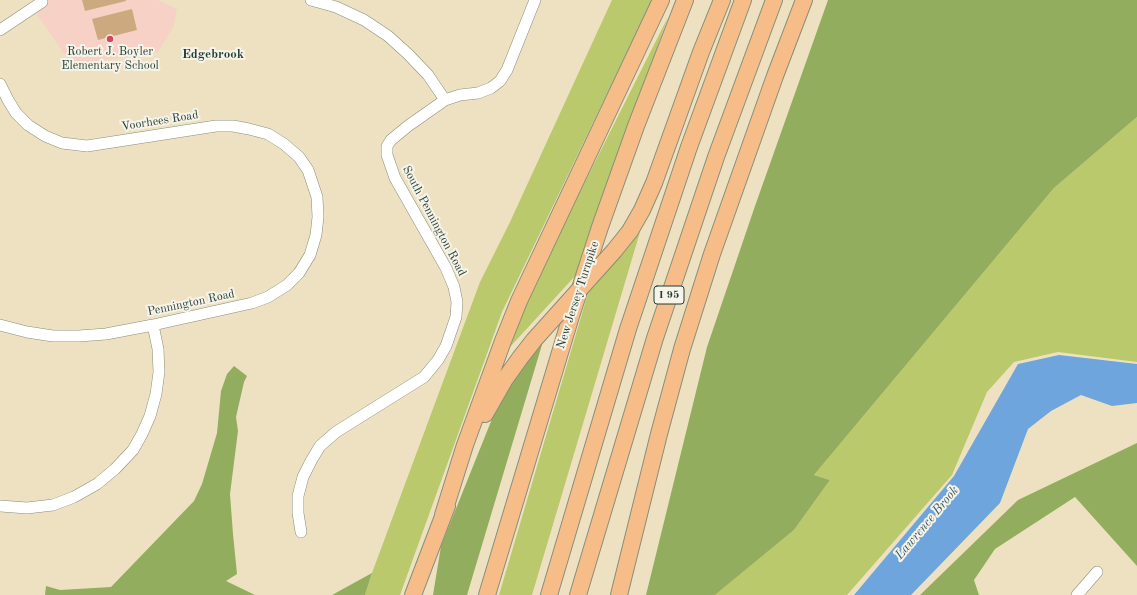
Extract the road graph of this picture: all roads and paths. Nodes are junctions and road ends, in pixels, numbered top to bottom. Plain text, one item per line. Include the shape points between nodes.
1 (311, 0) edge
2 (535, 0) edge
3 (661, 0) edge
4 (685, 0) edge
5 (722, 0) edge
6 (743, 0) edge
7 (774, 0) edge
8 (804, 0) edge
9 (42, 2) dead end
10 (0, 30) edge
11 (0, 84) edge
12 (445, 100) junction
13 (316, 197) joint
14 (0, 325) edge
15 (153, 325) junction
16 (0, 506) edge
17 (443, 515) junction
18 (301, 532) dead end
19 (632, 540) junction
20 (590, 556) junction
21 (1097, 572) dead end
22 (413, 595) edge
23 (487, 595) edge
24 (549, 595) edge
25 (578, 595) edge
26 (588, 595) edge
27 (619, 595) edge
28 (625, 595) edge
29 (1077, 595) edge

1 - 12 street via 336,7 364,20 388,36 428,76
2 - 12 street, South Pennington Road via 507,70 500,81 478,93
3 - 17 highway via 517,307 465,446
4 - 23 highway, New Jersey Turnpike via 600,227 566,330
5 - 17 highway, bridge via 642,210 614,252 534,340 505,379 479,425
6 - 24 highway, I 95 via 689,147 628,329
7 - 20 highway, I 95 via 738,94 655,338
8 - 19 highway, I 95 via 712,254 684,342
9 - 10 street
11 - 13 street, Voorhees Road via 16,113 28,125 62,143 87,146 216,126 244,128 268,134 299,157 308,170
12 - 18 street, South Pennington Road via 391,140 387,146 387,156 395,178 446,268 454,287 456,317 446,346 424,377 336,432 320,446 303,477 298,496
13 - 15 street, Pennington Road via 318,217 310,255 299,273 287,285 252,303
14 - 15 street, Pennington Road via 53,336 106,334
15 - 16 street via 159,372 156,394 150,416 132,450 97,484 74,497 53,504 27,508
17 - 22 highway
19 - 27 highway, I 95
19 - 28 highway
20 - 25 highway, I 95
20 - 26 highway
21 - 29 street

